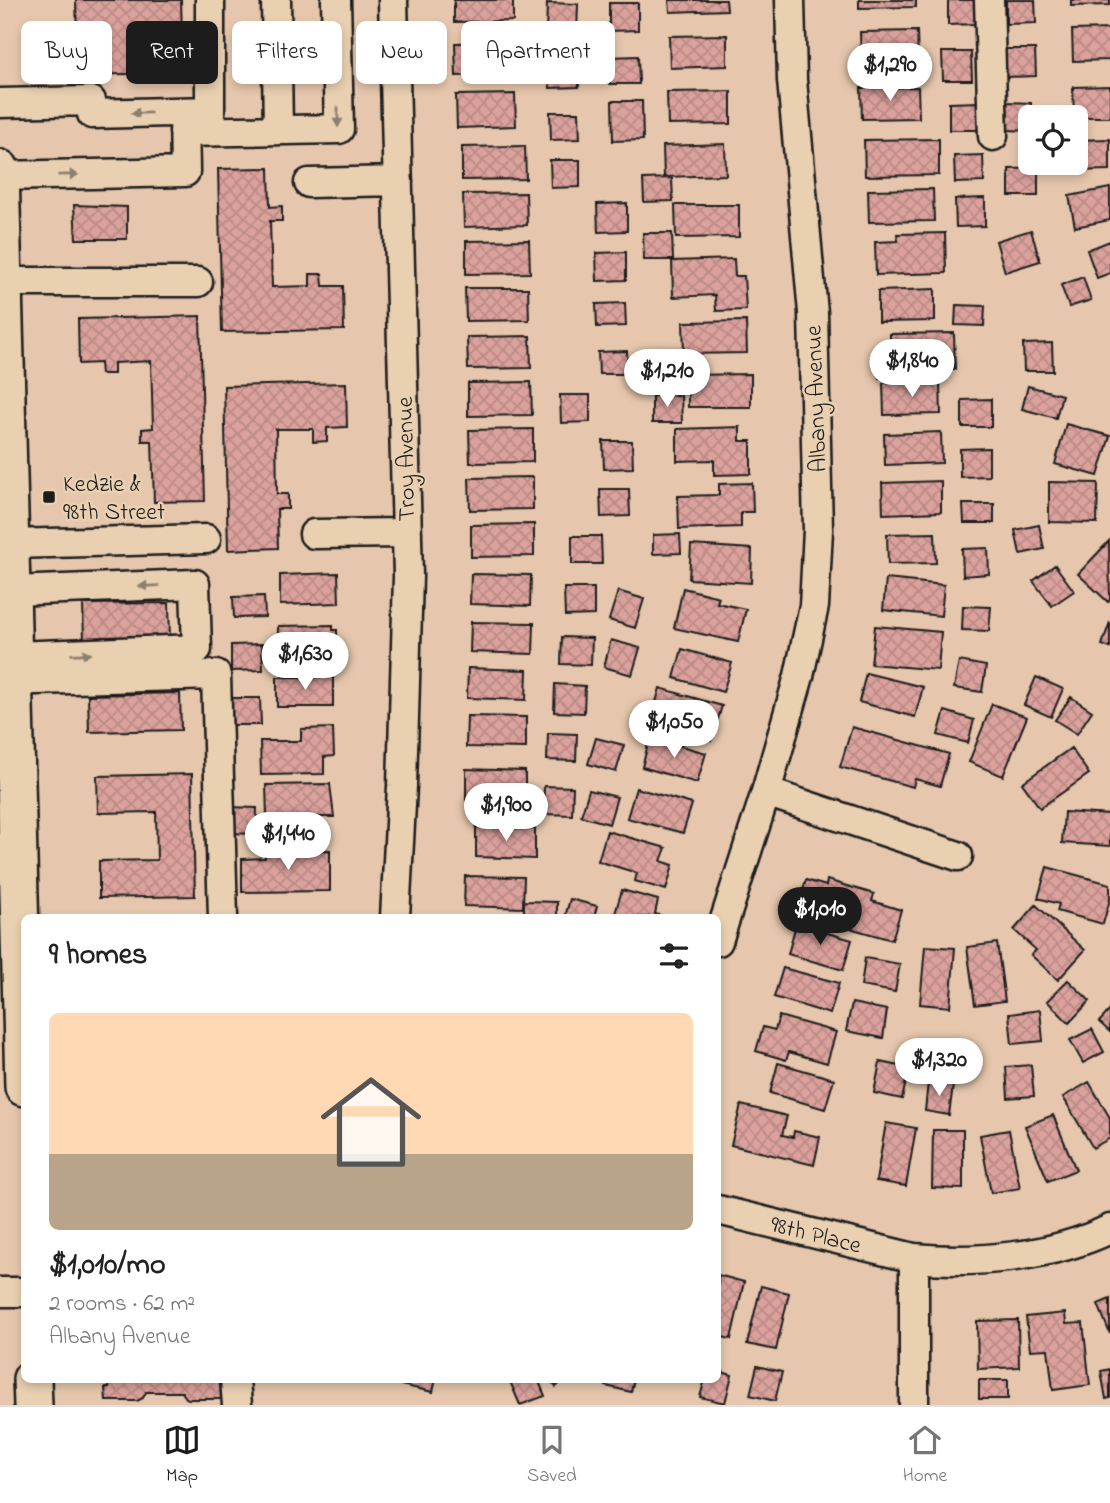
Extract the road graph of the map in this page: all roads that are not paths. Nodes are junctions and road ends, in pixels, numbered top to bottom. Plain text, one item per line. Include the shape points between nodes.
1 (210, 0) edge
2 (276, 0) edge
3 (336, 0) edge
4 (393, 0) edge
5 (790, 0) edge
6 (989, 0) edge
7 (0, 103) edge
8 (197, 122) junction
9 (278, 130) junction
10 (993, 136) dead end
11 (0, 169) edge
12 (0, 176) edge
13 (398, 181) junction
14 (309, 183) dead end
15 (2, 282) edge
16 (198, 282) dead end
17 (407, 533) junction
18 (314, 534) dead end
19 (206, 539) dead end
20 (10, 544) junction
21 (11, 591) junction
22 (9, 672) edge
23 (8, 756) edge
24 (766, 792) junction
25 (9, 830) edge
26 (958, 856) dead end
27 (223, 914) edge
28 (395, 914) edge
29 (721, 929) edge
30 (21, 933) edge
31 (21, 1075) edge
32 (0, 1076) edge
33 (721, 1211) edge
34 (1110, 1229) edge
35 (914, 1258) junction
36 (0, 1292) edge
37 (21, 1292) edge
38 (32, 1383) edge
39 (235, 1383) edge
40 (33, 1405) edge
41 (237, 1405) edge
42 (914, 1405) edge

1 - 8 street
2 - 9 street
3 -> 9 street via 339,129
4 - 13 street, Troy Avenue
5 - 24 street, Albany Avenue via 792,80 813,313 818,530 814,606
6 - 10 street
8 -> 7 street via 92,114 91,101
8 - 9 street
12 -> 8 street via 185,172
11 - 12 main road
12 - 15 main road
13 - 14 street
13 - 17 street, Troy Avenue
15 - 16 street
15 - 20 main road
17 - 18 street
17 - 28 street, Troy Avenue
19 - 20 street
20 - 21 main road
21 - 22 main road
22 -> 21 street via 197,649 195,584
22 - 23 main road
22 - 27 street via 216,675
23 - 25 main road
24 - 26 street
24 - 29 street, Albany Avenue
25 - 30 main road
31 - 32 street
33 - 35 street, 98th Place
34 - 35 street, 98th Place via 1040,1252 992,1259
35 - 42 street
36 - 37 street
38 - 40 main road
39 - 41 street

